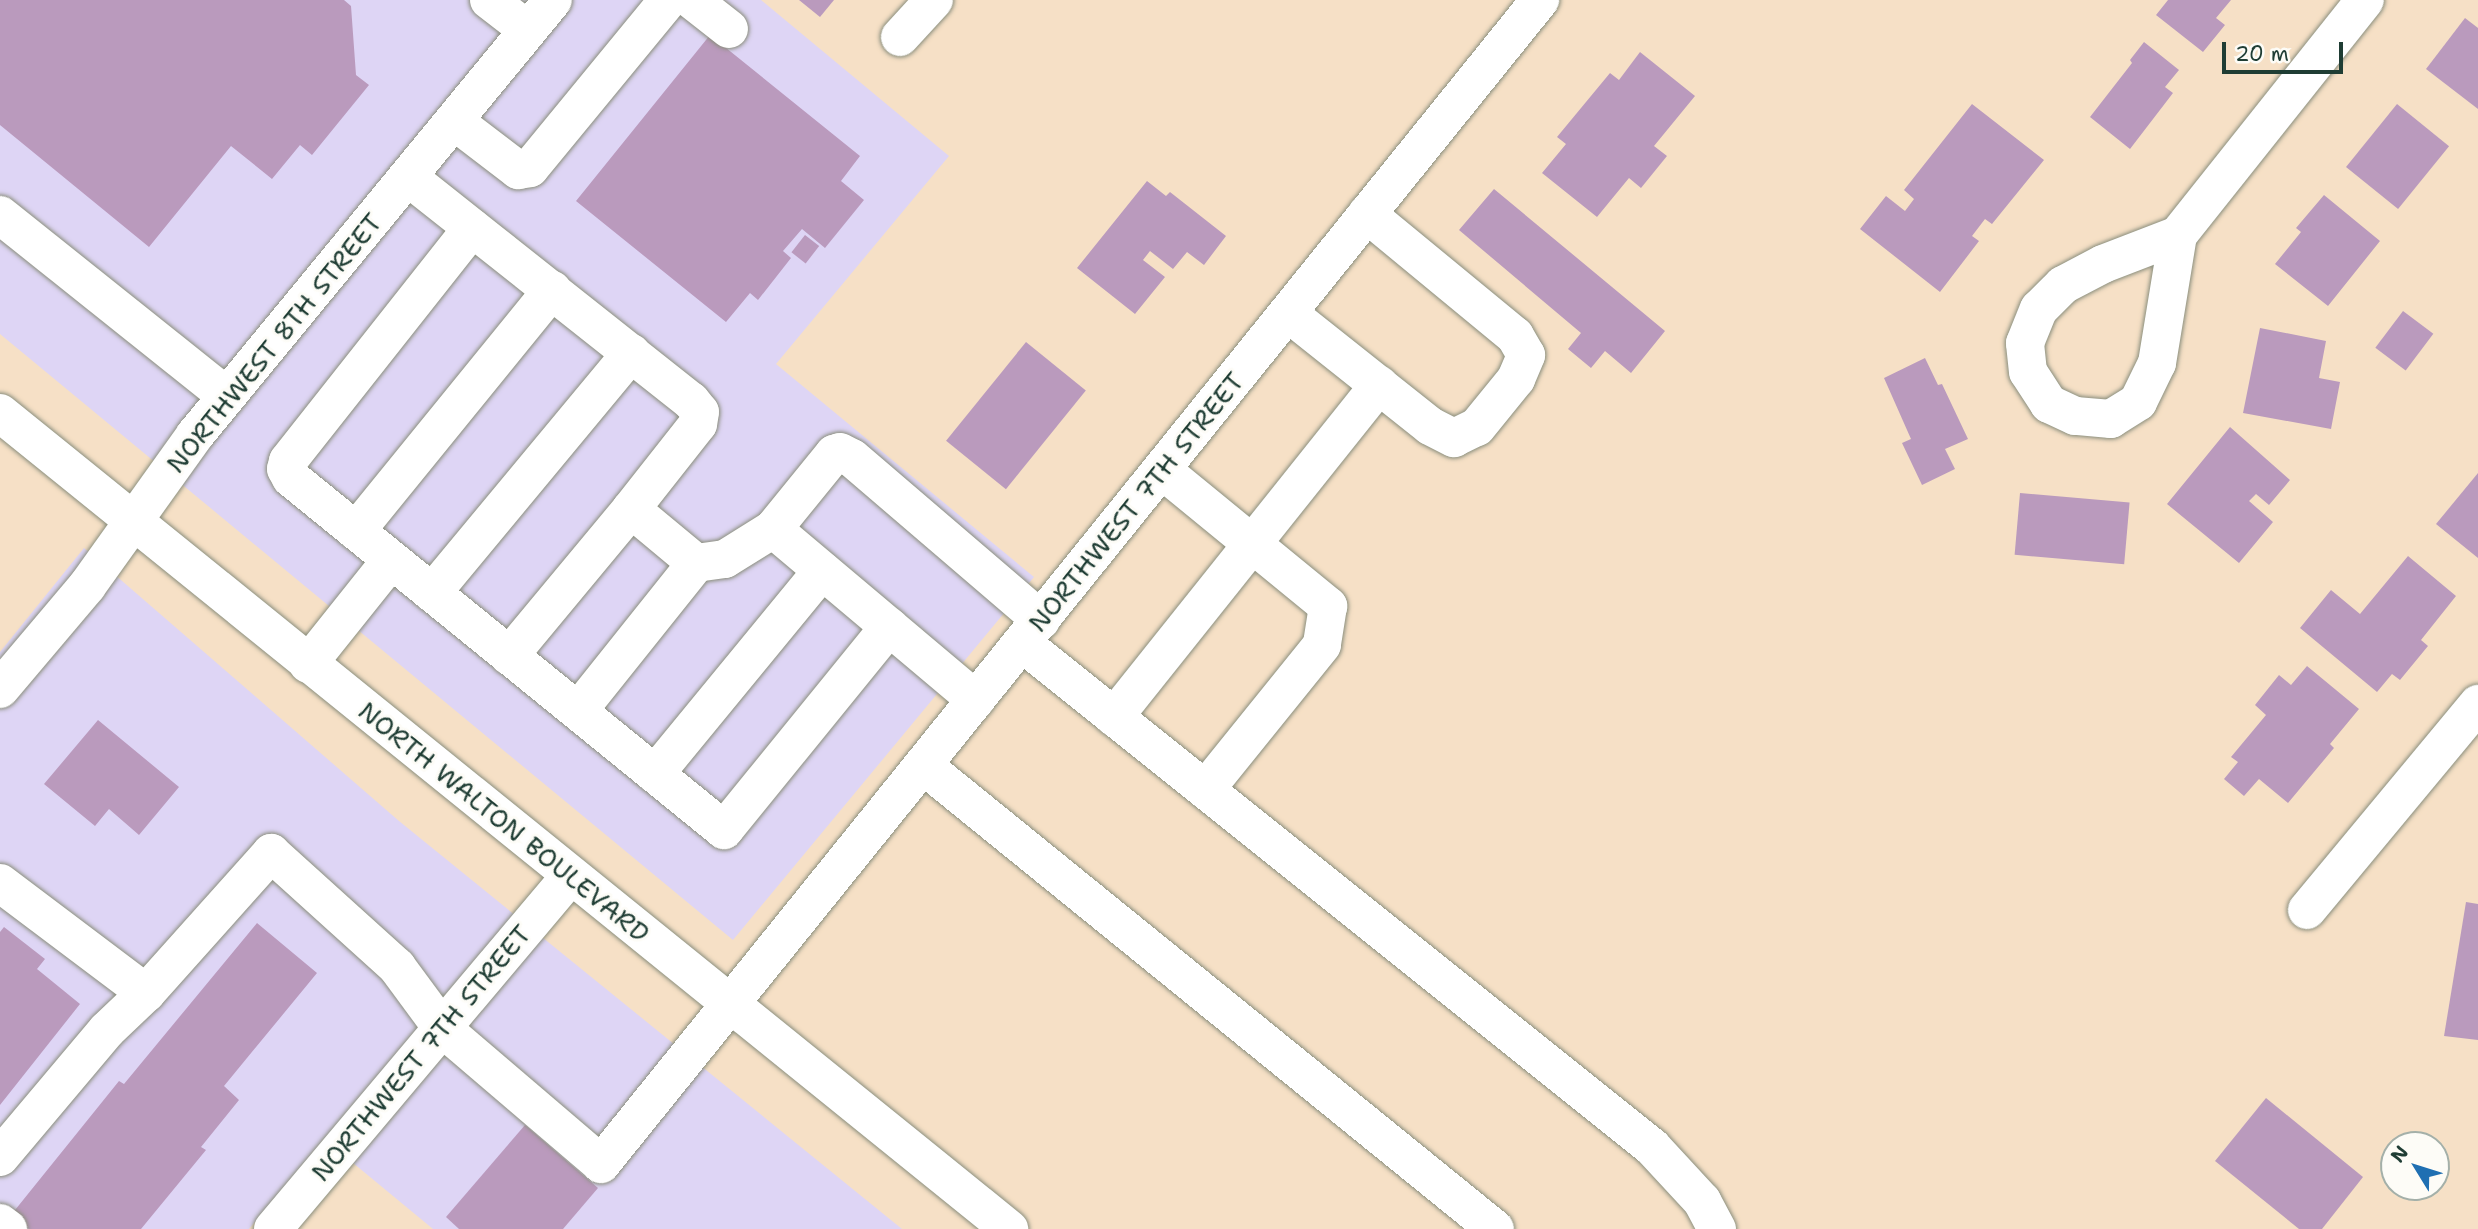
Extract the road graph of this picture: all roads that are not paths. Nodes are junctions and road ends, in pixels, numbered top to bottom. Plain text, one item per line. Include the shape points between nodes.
1 (489, 0) edge
2 (553, 0) edge
3 (668, 0) edge
4 (692, 0) edge
5 (934, 0) edge
6 (1540, 0) edge
7 (2365, 0) edge
8 (729, 29) dead end
9 (528, 30) junction
10 (900, 37) dead end
11 (454, 121) junction
12 (408, 177) junction
13 (1367, 214) junction
14 (0, 215) edge
15 (472, 228) junction
16 (2178, 235) junction
17 (552, 290) junction
18 (1288, 313) junction
19 (631, 353) junction
20 (1379, 386) junction
21 (227, 396) junction
22 (0, 413) edge
23 (1162, 470) junction
24 (631, 509) junction
25 (135, 521) junction
26 (773, 529) junction
27 (356, 531) junction
28 (1253, 544) junction
29 (391, 560) junction
30 (696, 563) junction
31 (822, 571) junction
32 (432, 593) junction
33 (889, 627) junction
34 (1032, 631) junction
35 (509, 656) junction
36 (308, 664) junction
37 (0, 689) edge
38 (976, 700) junction
39 (2478, 704) edge
40 (578, 711) junction
41 (1114, 717) junction
42 (924, 766) junction
43 (655, 774) junction
44 (1205, 790) junction
45 (570, 877) junction
46 (0, 883) edge
47 (2307, 910) dead end
48 (146, 993) junction
49 (731, 1005) junction
50 (442, 1028) junction
51 (0, 1157) edge
52 (0, 1223) edge
53 (8, 1229) edge
54 (273, 1229) edge
55 (1009, 1229) edge
56 (1495, 1229) edge
57 (1717, 1229) edge

1 - 9 street
2 - 9 street, NORTHWEST 8TH STREET
3 - 11 street via 530,168 518,170
4 - 8 street
5 - 10 street
6 - 13 street, NORTHWEST 7TH STREET
7 - 16 street
9 - 11 street, NORTHWEST 8TH STREET
11 - 12 street, NORTHWEST 8TH STREET
12 - 15 street
12 - 21 street, NORTHWEST 8TH STREET
13 - 18 street, NORTHWEST 7TH STREET
13 - 20 street via 1515,336 1526,355 1516,379 1476,427 1454,438 1430,426
14 - 21 street
15 - 17 street
15 - 27 street via 288,461 291,478
16 - 16 street via 2063,285 2039,309 2025,343 2028,372 2049,404 2075,416 2111,419 2138,402 2157,363
17 - 19 street
17 - 27 street
18 - 20 street
18 - 23 street, NORTHWEST 7TH STREET
19 - 24 street via 700,412 698,424
19 - 32 street
20 - 28 street
21 - 25 street, NORTHWEST 8TH STREET
22 - 25 street, NORTH WALTON BOULEVARD
23 - 28 street
23 - 34 street, NORTHWEST 7TH STREET
24 - 30 street
24 - 35 street
25 - 36 street, NORTH WALTON BOULEVARD
25 - 37 street, NORTHWEST 8TH STREET
26 - 30 street via 724,559
26 - 31 street
26 - 34 street via 840,452 852,458
27 - 29 street
28 - 41 street
28 - 44 street via 1328,606 1322,645
29 - 32 street
29 - 36 street
30 - 40 street
31 - 33 street
31 - 43 street
32 - 35 street
33 - 38 street
33 - 43 street via 724,830
34 - 38 street, NORTHWEST 7TH STREET
34 - 41 street
35 - 40 street
36 - 45 street, NORTH WALTON BOULEVARD
38 - 42 street, NORTHWEST 7TH STREET
39 - 47 street
40 - 43 street
41 - 44 street
42 - 49 street, NORTHWEST 7TH STREET
42 - 56 street
44 - 57 street via 1652,1147 1702,1202
45 - 49 street, NORTH WALTON BOULEVARD
45 - 50 street, NORTHWEST 7TH STREET
46 - 48 street
48 - 50 street via 271,853 397,967
48 - 51 street via 107,1030
49 - 50 street, NORTHWEST 7TH STREET via 601,1164
49 - 55 street, NORTH WALTON BOULEVARD
50 - 54 street, NORTHWEST 7TH STREET
52 - 53 street

